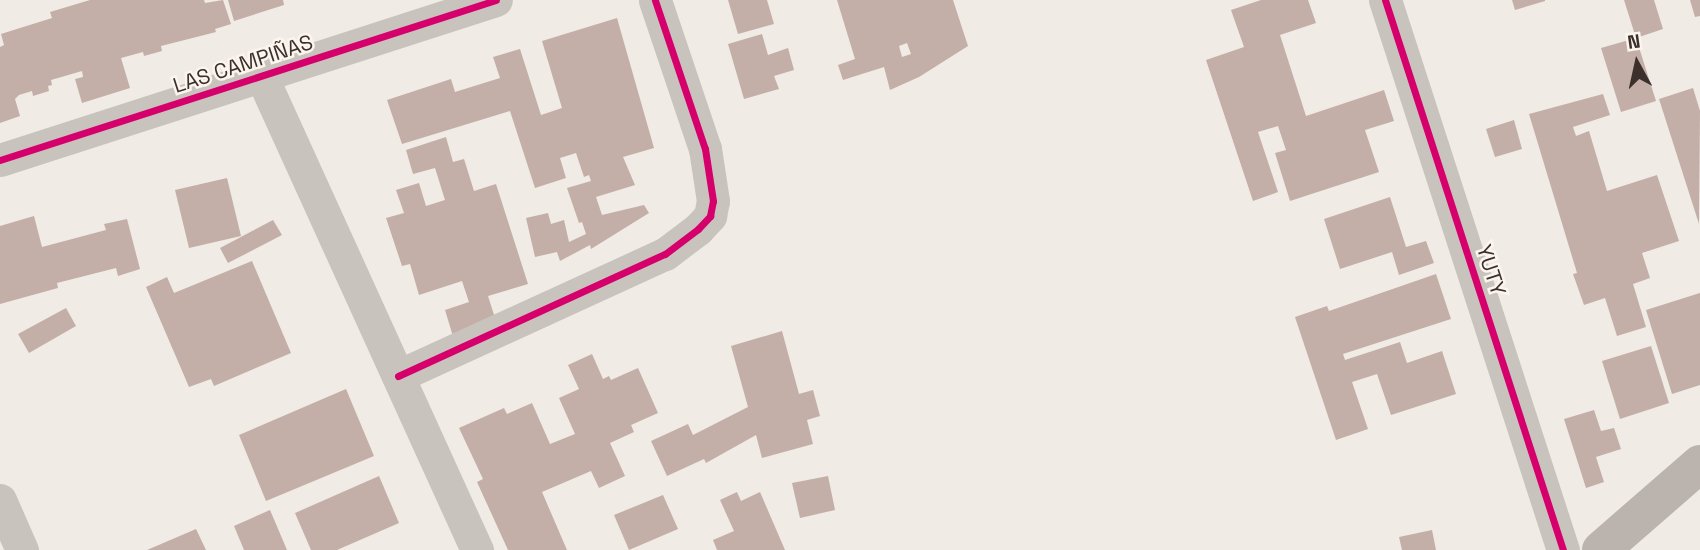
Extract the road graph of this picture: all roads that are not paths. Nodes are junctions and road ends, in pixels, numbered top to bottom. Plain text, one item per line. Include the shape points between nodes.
1 (496, 0) edge
2 (654, 0) edge
3 (1385, 0) edge
4 (262, 77) junction
5 (0, 160) edge
6 (398, 376) junction
7 (1700, 464) edge
8 (0, 500) edge
9 (22, 550) edge
10 (477, 550) edge
11 (1563, 550) edge
12 (1601, 550) edge

1 - 4 street, LAS CAMPIÑAS
2 - 6 street via 705,149 713,201 710,216 664,254
3 - 11 street, YUTY
4 - 5 street, LAS CAMPIÑAS
4 - 6 street
6 - 10 street
7 - 12 street
8 - 9 street

